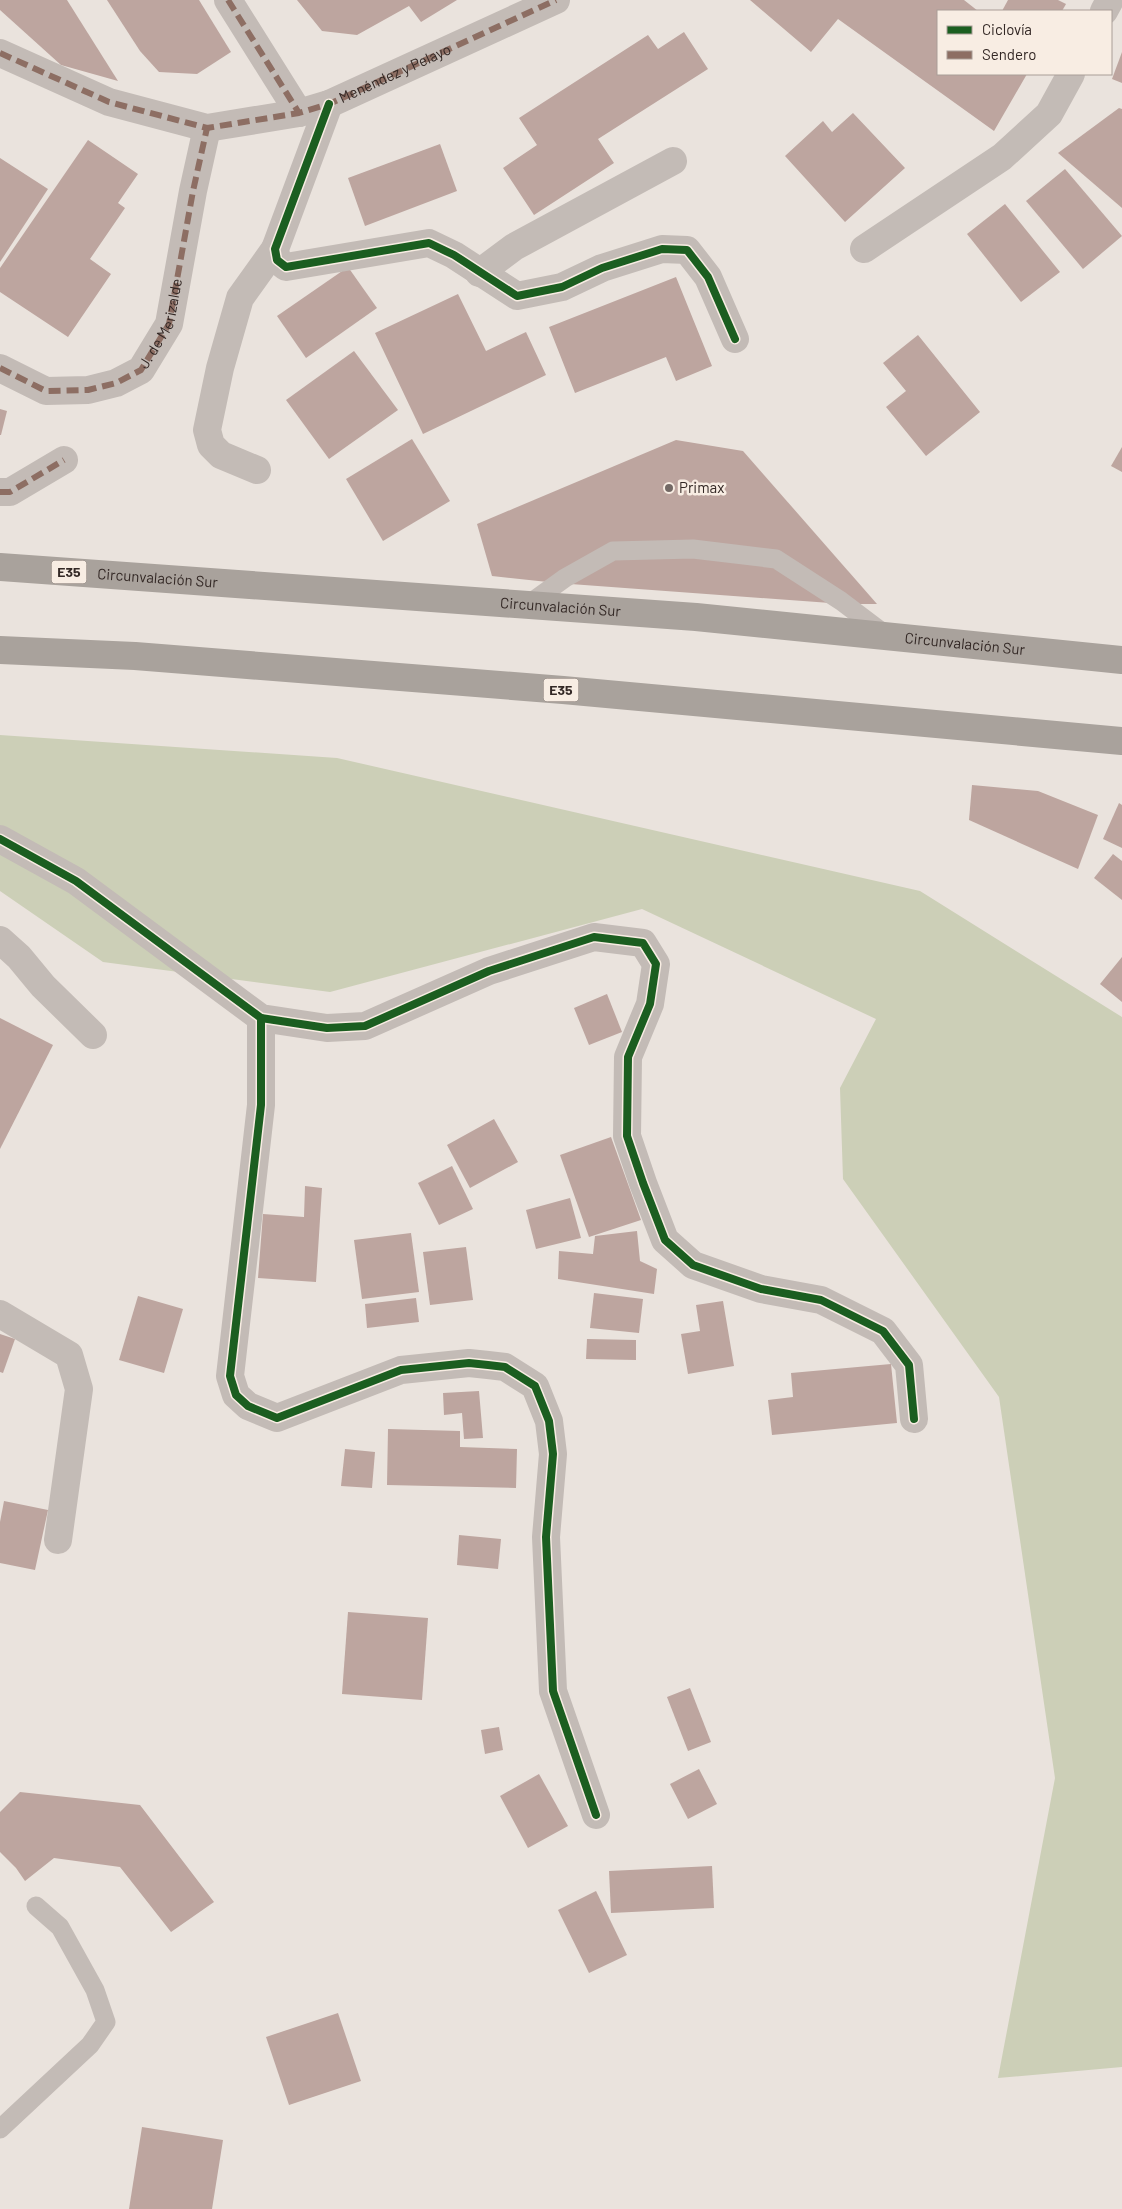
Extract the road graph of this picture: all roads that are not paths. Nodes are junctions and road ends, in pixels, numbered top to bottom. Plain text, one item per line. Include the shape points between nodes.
1 (228, 0) edge
2 (556, 0) edge
3 (0, 53) edge
4 (1070, 75) edge
5 (329, 104) junction
6 (299, 113) junction
7 (207, 128) junction
8 (673, 161) dead end
9 (274, 249) junction
10 (864, 249) dead end
11 (479, 273) junction
12 (735, 339) dead end
13 (0, 368) edge
14 (64, 460) dead end
15 (257, 470) dead end
16 (0, 492) edge
17 (0, 567) edge
18 (529, 604) junction
19 (886, 635) junction
20 (0, 650) edge
21 (1122, 660) edge
22 (1122, 741) edge
23 (0, 839) edge
24 (0, 940) edge
25 (261, 1018) junction
26 (93, 1035) dead end
27 (0, 1314) edge
28 (914, 1419) dead end
29 (58, 1540) dead end
30 (596, 1815) dead end
31 (36, 1906) dead end
32 (0, 2128) edge

1 - 6 street
2 - 5 street, Menéndez y Pelayo
3 - 7 street, Menéndez y Pelayo via 109,102
4 - 10 street via 1049,114 1002,156
5 - 6 street, Menéndez y Pelayo
5 - 9 street
6 - 7 street, Menéndez y Pelayo
7 - 13 street, J. de Merizalde via 192,191 170,324 141,370 116,383 88,390 46,390
8 - 11 street via 514,247
9 - 11 street via 277,260 286,266 430,243
9 - 15 street via 240,298 207,430 211,445 221,455
11 - 12 street via 517,296 562,287 602,268 662,248 687,250 708,277
14 - 16 street via 10,492
17 - 18 highway, Circunvalación Sur / E35
18 - 19 highway, Circunvalación Sur / E35
18 - 19 lane via 565,578 613,551 693,549 776,559
19 - 21 highway, Circunvalación Sur / E35
20 - 22 highway, E35 via 135,656 553,689
23 - 25 street via 76,881
24 - 26 street
25 - 28 street via 327,1028 365,1026 489,971 594,936 643,942 656,964 650,1004 628,1057 628,1136 665,1240 692,1265 761,1289 821,1300 883,1331 909,1365
25 - 30 street via 261,1105 230,1376 236,1395 248,1406 276,1418 401,1370 469,1363 505,1367 535,1386 549,1421 553,1454 546,1536 553,1691
27 - 29 street via 70,1356 79,1389
31 - 32 lane via 60,1926 95,1990 106,2022 90,2045

